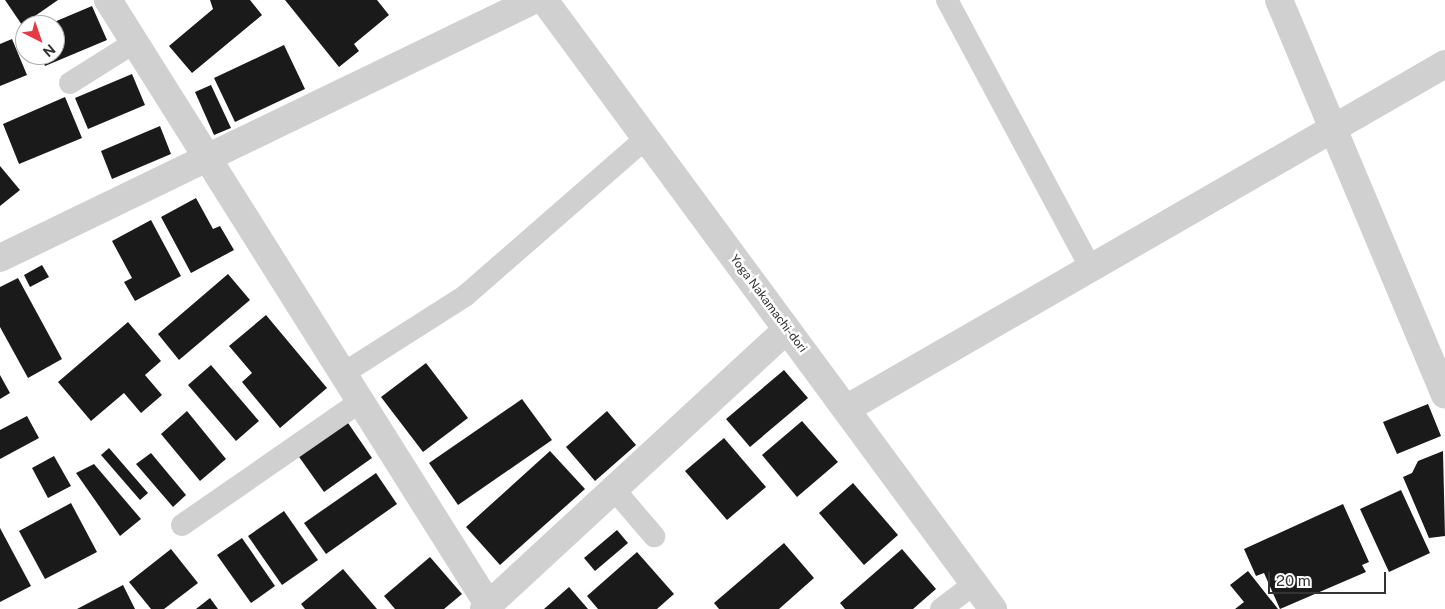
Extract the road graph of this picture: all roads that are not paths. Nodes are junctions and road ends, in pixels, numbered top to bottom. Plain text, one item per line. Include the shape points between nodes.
1 (108, 0) edge
2 (534, 0) edge
3 (544, 0) edge
4 (947, 0) edge
5 (1279, 0) edge
6 (135, 42) junction
7 (1445, 64) edge
8 (70, 83) dead end
9 (1334, 127) junction
10 (646, 138) junction
11 (210, 160) junction
12 (0, 258) edge
13 (1091, 269) junction
14 (786, 330) junction
15 (344, 373) junction
16 (1443, 382) edge
17 (361, 401) junction
18 (846, 409) junction
19 (612, 487) junction
20 (182, 525) dead end
21 (654, 536) dead end
22 (974, 584) junction
23 (488, 608) edge
24 (942, 609) edge
25 (993, 609) edge

1 - 6 street
2 - 11 street
3 - 10 street, Yoga Nakamachi-dori
4 - 13 lane
5 - 9 street
6 - 8 lane
6 - 11 street
7 - 9 street
9 - 13 street
9 - 16 street
10 - 14 street, Yoga Nakamachi-dori
10 - 15 lane via 465,296
11 - 12 street
11 - 15 street
13 - 18 street
14 - 18 street, Yoga Nakamachi-dori
14 - 19 street
15 - 17 street
17 - 20 lane
17 - 23 street
18 - 22 street, Yoga Nakamachi-dori
19 - 21 lane
19 - 23 street
22 - 24 lane
22 - 25 street, Yoga Nakamachi-dori

